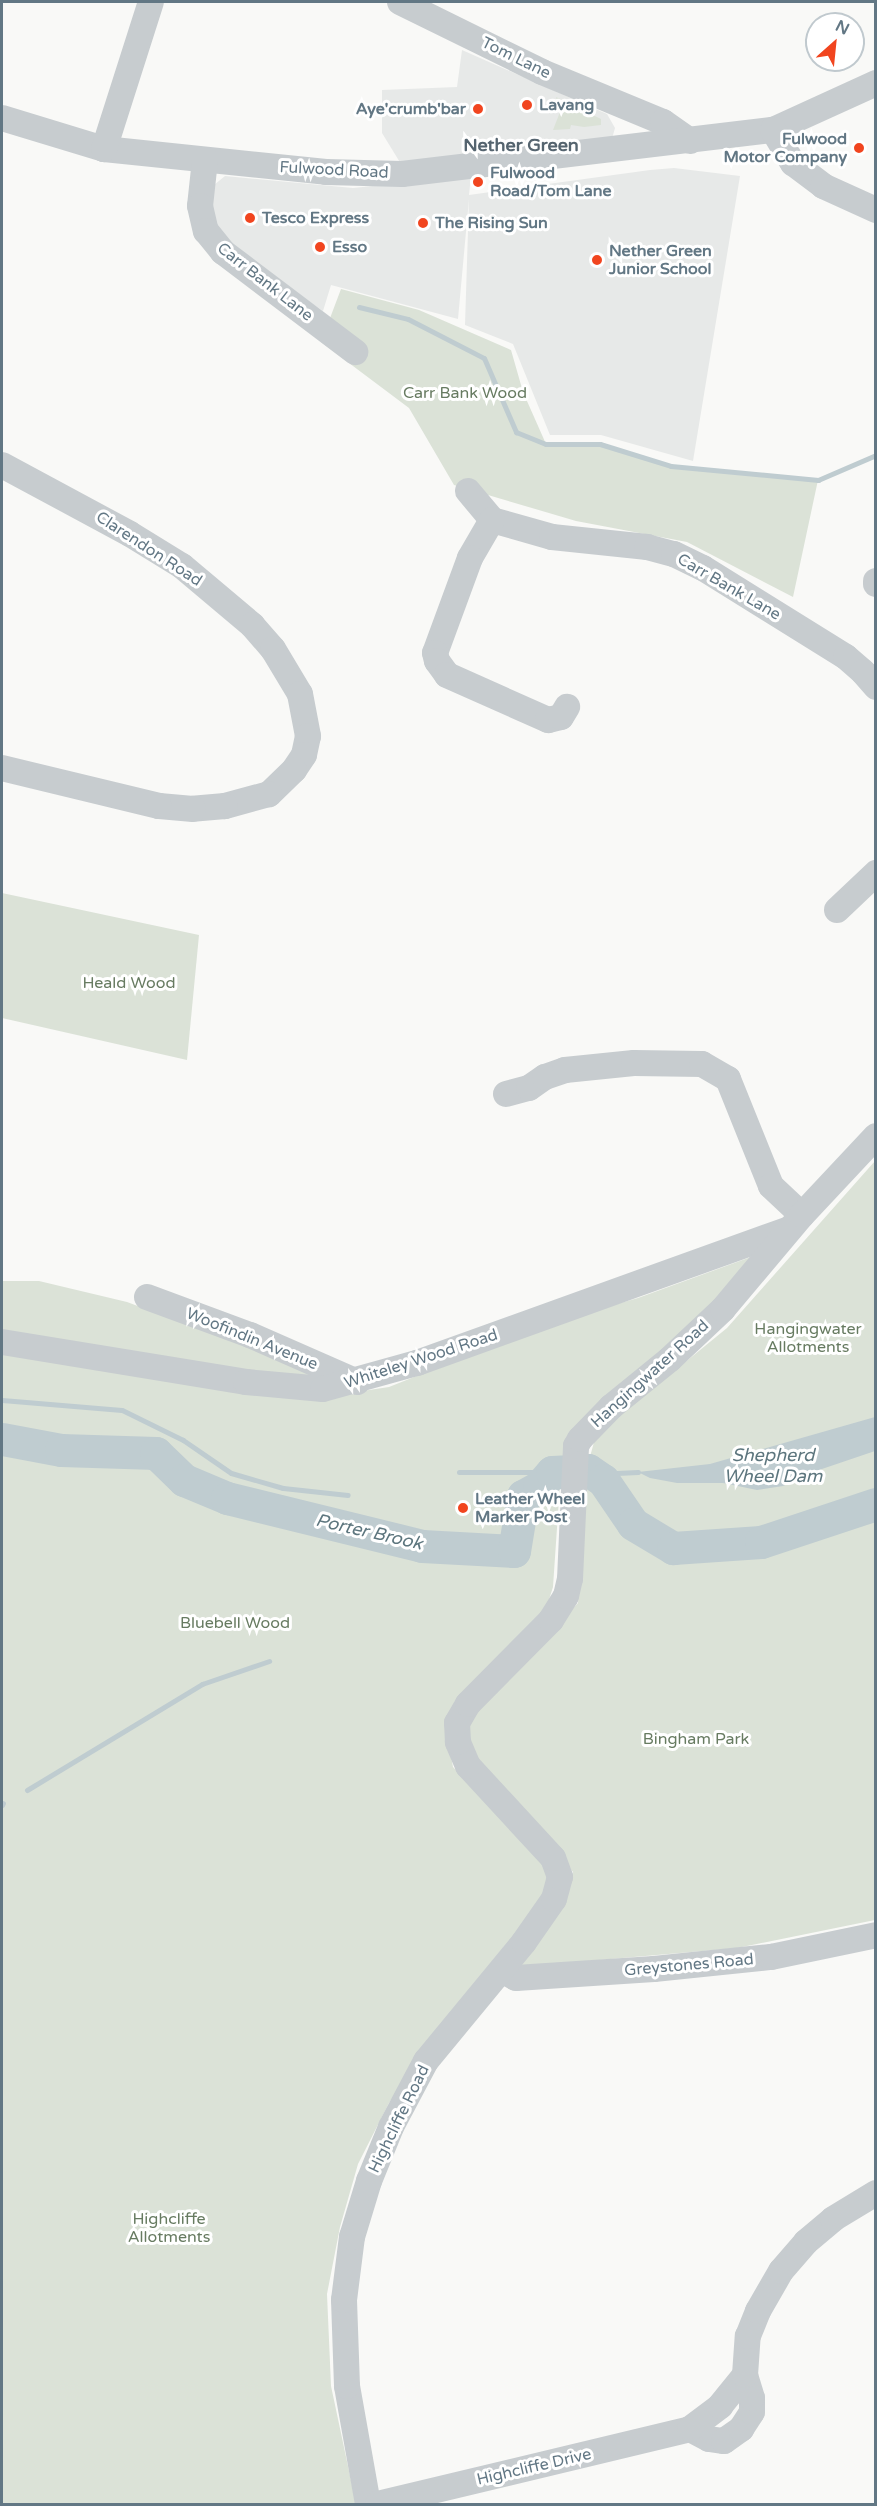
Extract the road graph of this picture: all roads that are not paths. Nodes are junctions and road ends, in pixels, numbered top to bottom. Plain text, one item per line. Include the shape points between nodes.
1 (151, 2) edge
2 (400, 2) edge
3 (876, 83) edge
4 (633, 111) junction
5 (2, 118) edge
6 (773, 130) junction
7 (690, 141) junction
8 (629, 148) junction
9 (104, 149) junction
10 (206, 160) junction
11 (876, 210) edge
12 (355, 352) dead end
13 (2, 465) edge
14 (468, 491) dead end
15 (492, 520) junction
16 (876, 687) edge
17 (567, 707) dead end
18 (2, 768) edge
19 (876, 873) edge
20 (837, 910) dead end
21 (506, 1094) dead end
22 (876, 1136) edge
23 (796, 1222) junction
24 (147, 1297) dead end
25 (2, 1342) edge
26 (357, 1382) junction
27 (876, 1935) edge
28 (502, 1970) junction
29 (876, 2193) edge
30 (368, 2505) edge
31 (378, 2505) edge

1 - 9 street
2 - 4 street, Tom Lane via 542,72
3 - 6 street, Fulwood Road
4 - 7 street, Tom Lane via 663,122
4 - 8 street
5 - 9 street, Fulwood Road
6 - 7 street, Fulwood Road
6 - 11 street via 793,163 823,186
7 - 8 street, Fulwood Road
8 - 10 street, Fulwood Road via 368,175
9 - 10 street, Fulwood Road
10 - 12 street, Carr Bank Lane via 200,206 206,231 223,252
13 - 18 street, Clarendon Road via 182,566 252,625 273,649 300,694 308,736 304,755 294,770 269,794 225,806 159,806
14 - 15 street
15 - 16 street, Carr Bank Lane via 552,537 647,547 674,554 846,657
15 - 17 street via 470,558 435,652 437,661 447,675 548,720 561,717
19 - 20 street
21 - 23 street via 529,1088 565,1070 634,1063 702,1064 728,1079 771,1186
22 - 23 street, Hangingwater Road
23 - 26 street, Whiteley Wood Road
23 - 28 street, Hangingwater Road via 723,1309 611,1407 576,1446 566,1596 551,1620 468,1704 457,1723 458,1742 468,1766 553,1858 560,1877 554,1899
24 - 26 street, Woofindin Avenue via 250,1335
25 - 26 street, Whiteley Wood Road via 295,1389 323,1389
27 - 28 street, Greystones Road via 771,1957 654,1969 516,1978
28 - 30 street, Highcliffe Road via 426,2061 391,2127 352,2237 344,2300 347,2386
29 - 31 street, Highcliffe Drive via 815,2234 781,2271 748,2336 745,2375 720,2406 690,2429

